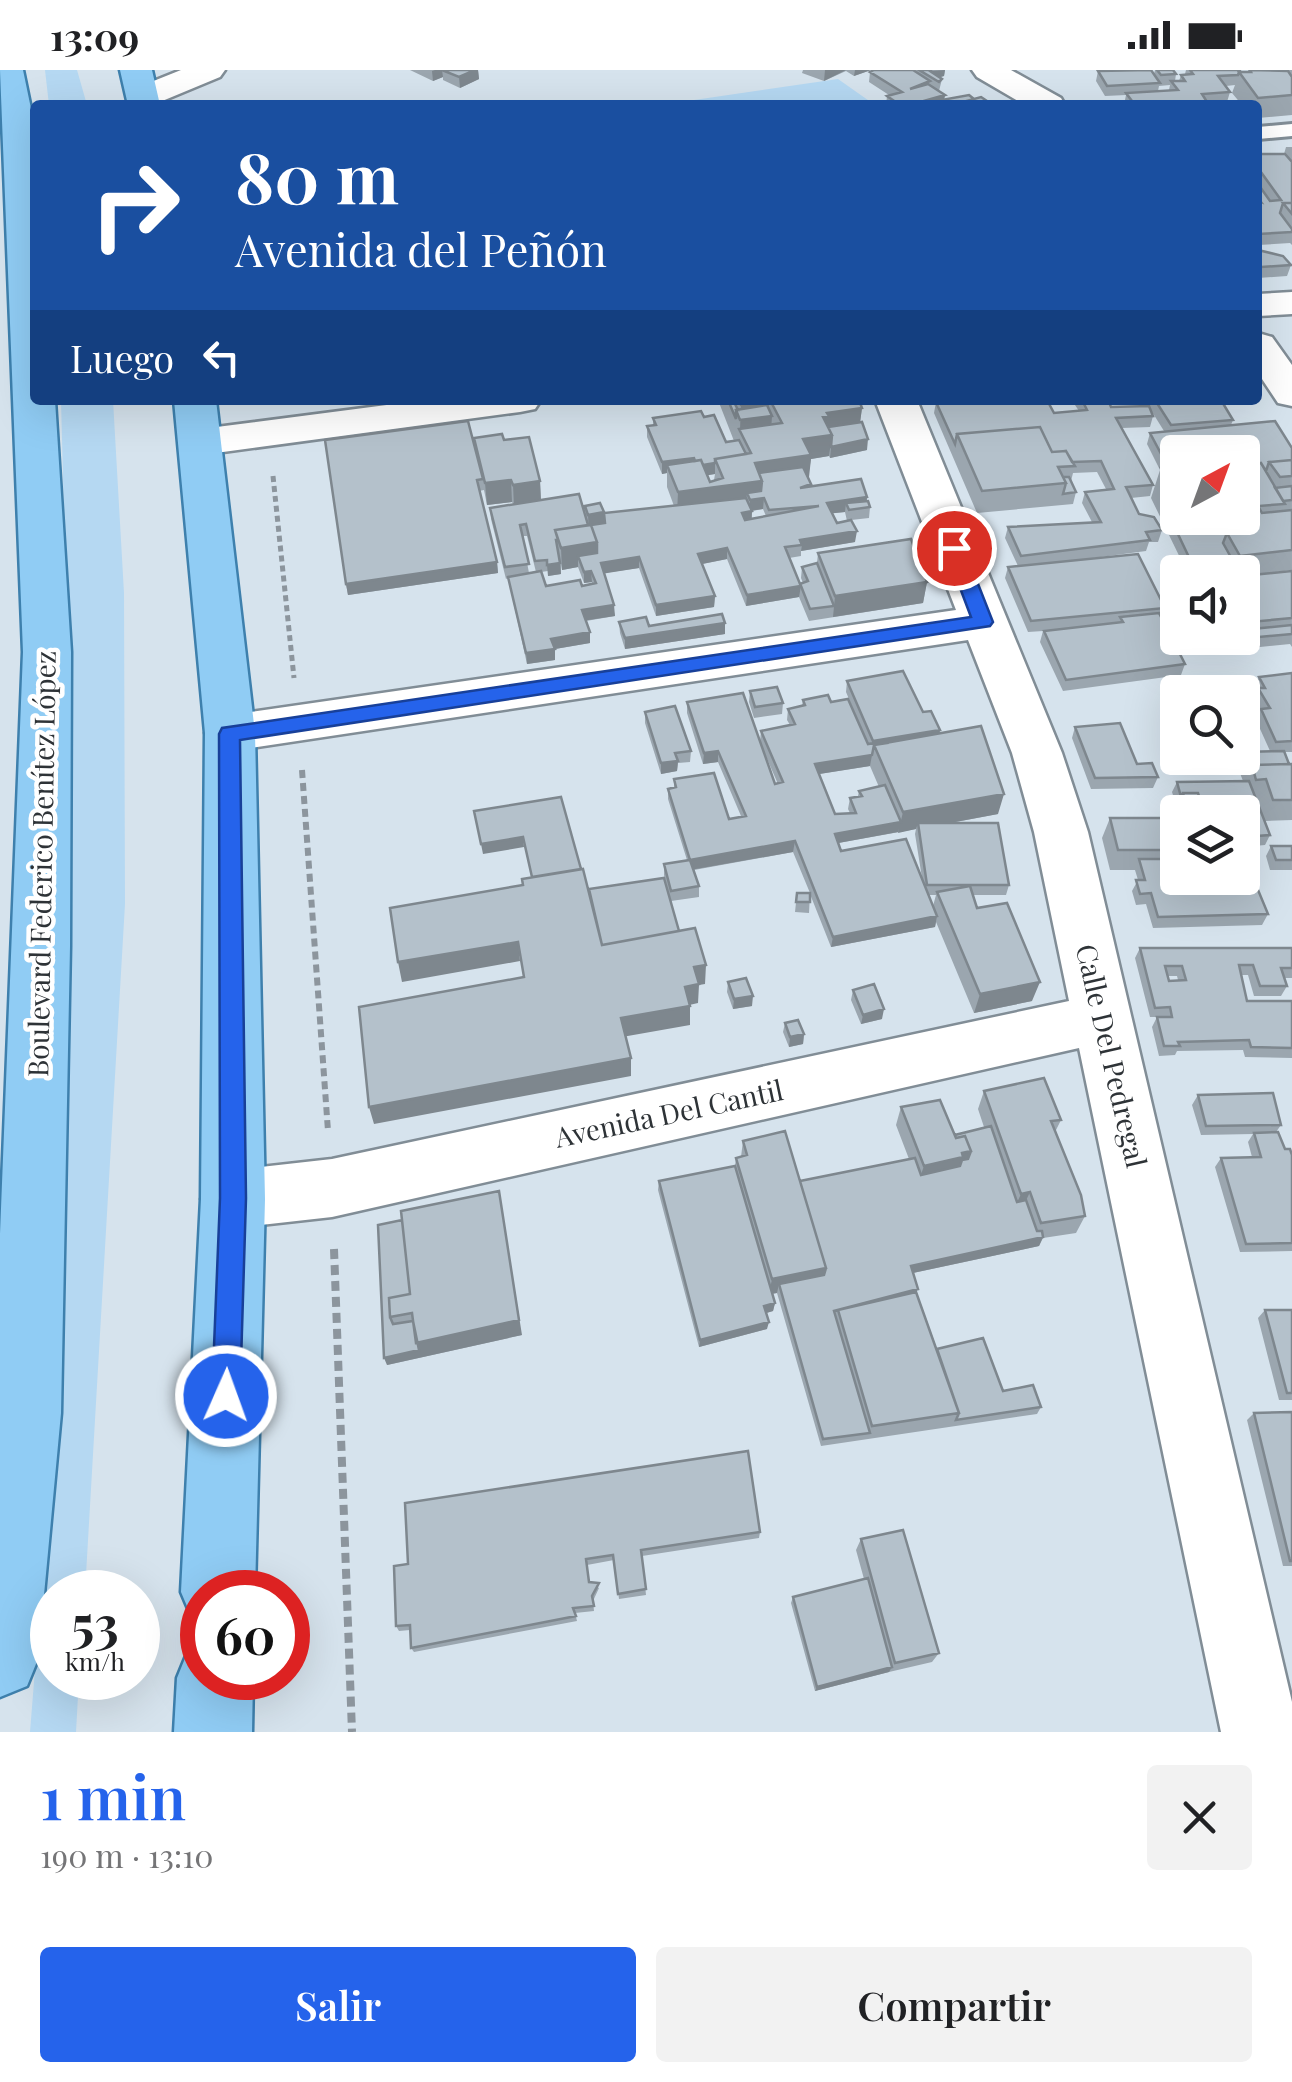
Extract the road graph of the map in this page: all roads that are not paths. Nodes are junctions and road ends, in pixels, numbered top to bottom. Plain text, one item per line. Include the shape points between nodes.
1 (7, 70) edge
2 (209, 70) edge
3 (988, 70) edge
4 (141, 91) edge
5 (1040, 100) edge
6 (1292, 130) edge
7 (1262, 133) edge
8 (1292, 303) edge
9 (1262, 305) edge
10 (30, 311) edge
11 (1262, 352) edge
12 (1292, 394) edge
13 (35, 405) edge
14 (482, 405) edge
15 (898, 405) edge
16 (198, 421) edge
17 (983, 622) junction
18 (230, 734) junction
19 (1104, 1018) junction
20 (233, 1198) junction
21 (219, 1570) edge
22 (0, 1659) edge
23 (214, 1700) edge
24 (213, 1732) edge
25 (1260, 1732) edge

1 - 10 main road, Boulevard Federico Benítez López via 20,137
2 - 4 street
3 - 5 street
6 - 7 lane
8 - 9 street
11 - 12 street
13 - 22 main road, Boulevard Federico Benítez López via 48,652 42,965 26,1413
14 - 16 street via 268,433
15 - 17 street, Calle Del Pedregal
16 - 18 main road
17 - 18 street
17 - 19 street, Calle Del Pedregal via 1037,753
18 - 20 main road
19 - 20 street, Avenida Del Cantil via 332,1188
19 - 25 street, Calle Del Pedregal
20 - 21 main road
23 - 24 main road

